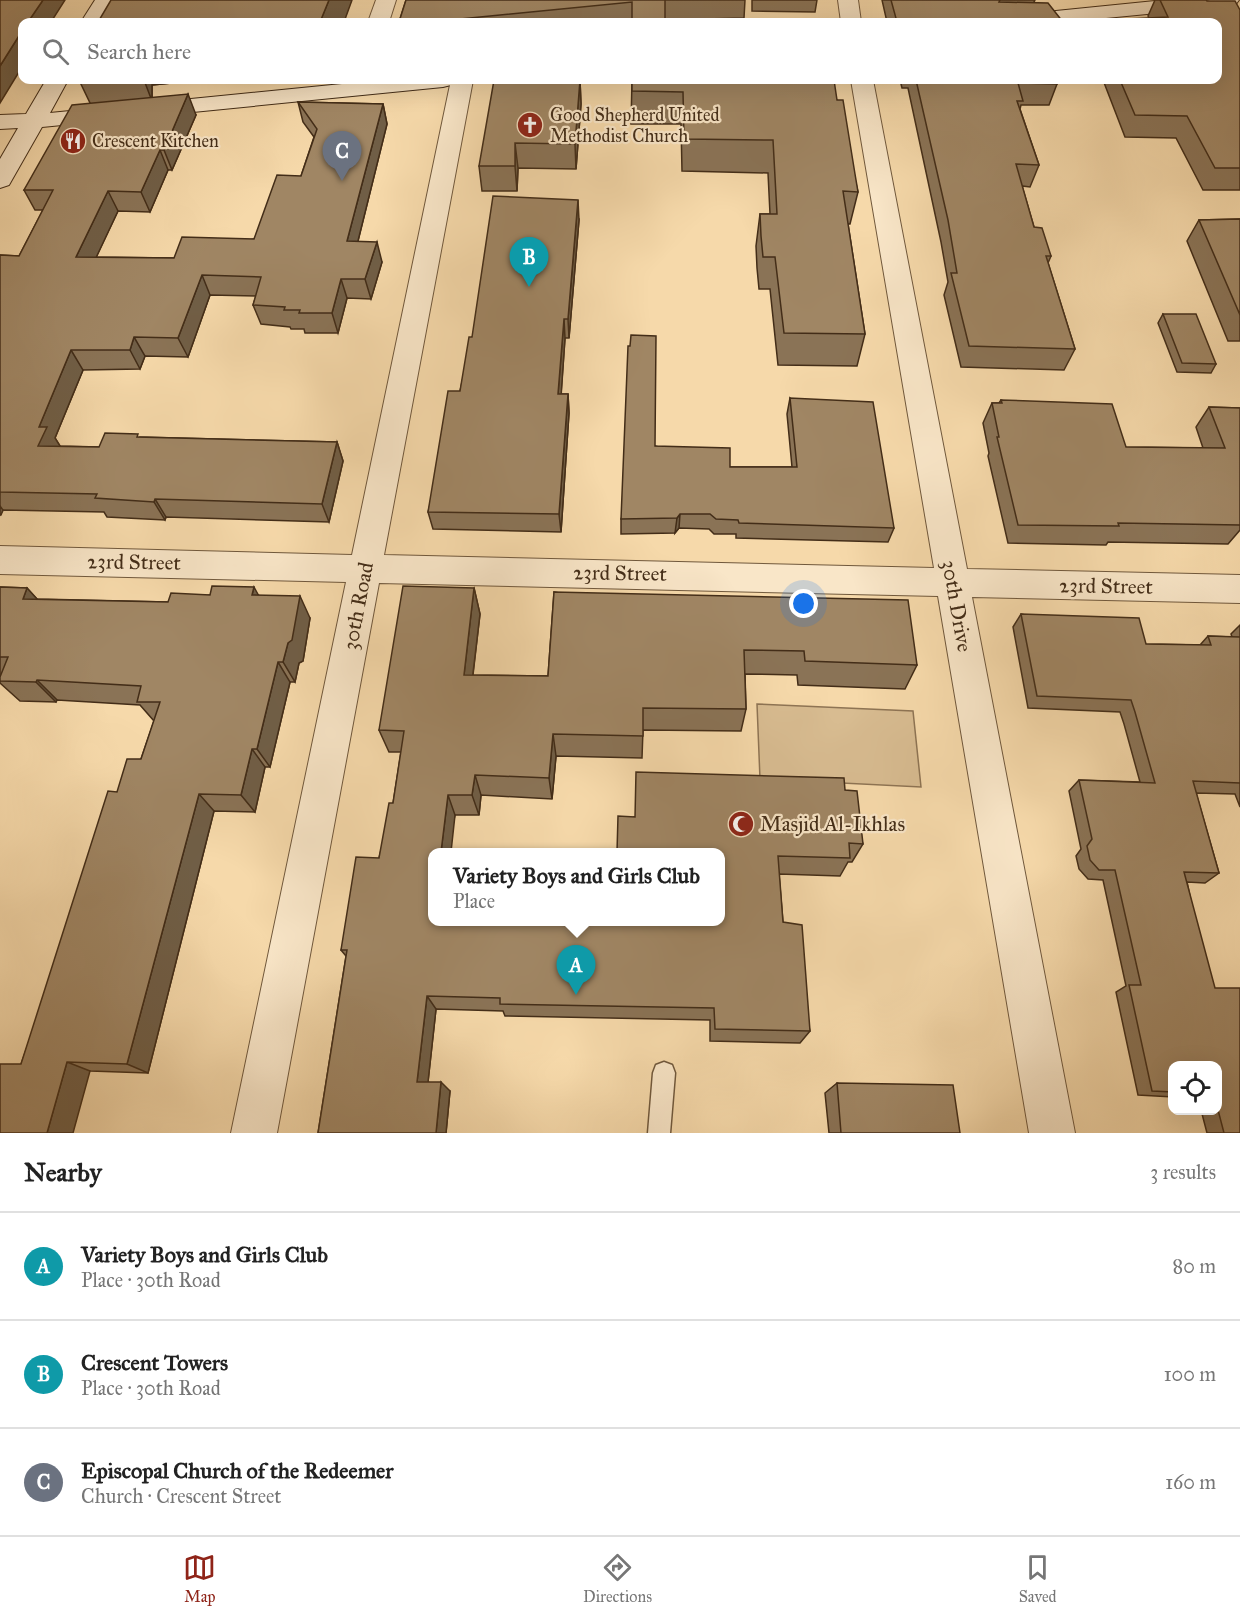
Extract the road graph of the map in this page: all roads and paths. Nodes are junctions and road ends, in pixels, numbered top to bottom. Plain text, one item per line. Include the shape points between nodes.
1 (105, 0) edge
2 (386, 0) edge
3 (848, 0) edge
4 (1229, 0) edge
5 (94, 18) edge
6 (380, 18) edge
7 (850, 18) edge
8 (1046, 18) edge
9 (55, 84) edge
10 (357, 84) edge
11 (461, 84) edge
12 (863, 84) edge
13 (33, 121) junction
14 (0, 122) edge
15 (0, 180) edge
16 (0, 560) edge
17 (366, 567) junction
18 (952, 582) junction
19 (1240, 589) edge
20 (664, 1073) dead end
21 (254, 1133) edge
22 (659, 1133) edge
23 (1052, 1133) edge

1 - 5 street
2 - 6 street
3 - 7 street
4 - 8 street
9 - 13 street
10 - 13 street
11 - 17 street, 30th Road
12 - 18 street, 30th Drive
13 - 14 street
13 - 15 street
16 - 17 street, 23rd Street
17 - 18 street, 23rd Street
17 - 21 street, 30th Road
18 - 19 street, 23rd Street
18 - 23 street, 30th Drive
20 - 22 lane

